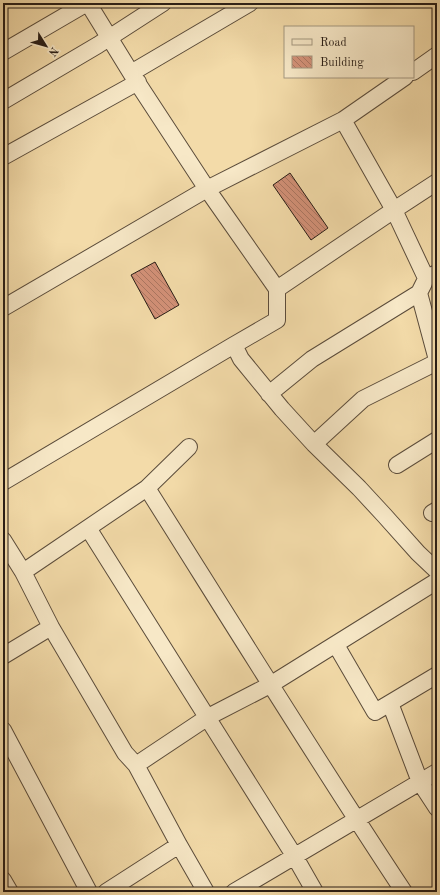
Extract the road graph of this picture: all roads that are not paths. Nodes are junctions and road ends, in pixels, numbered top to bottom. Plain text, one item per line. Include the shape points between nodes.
1 (87, 3) edge
2 (163, 3) edge
3 (250, 3) edge
4 (110, 38) junction
5 (3, 52) edge
6 (437, 55) edge
7 (414, 71) edge
8 (134, 78) junction
9 (404, 78) edge
10 (3, 101) edge
11 (343, 120) junction
12 (3, 157) edge
13 (437, 182) edge
14 (207, 189) junction
15 (394, 210) junction
16 (431, 276) edge
17 (277, 289) junction
18 (420, 293) junction
19 (3, 308) edge
20 (234, 345) junction
21 (437, 361) edge
22 (269, 394) junction
23 (437, 440) edge
24 (314, 444) junction
25 (189, 447) dead end
26 (397, 465) dead end
27 (3, 482) edge
28 (147, 488) junction
29 (88, 528) junction
30 (3, 540) edge
31 (437, 571) edge
32 (23, 572) junction
33 (437, 580) edge
34 (51, 627) junction
35 (336, 645) junction
36 (3, 656) edge
37 (437, 675) edge
38 (270, 685) junction
39 (390, 703) junction
40 (208, 717) junction
41 (3, 730) edge
42 (136, 764) junction
43 (437, 772) edge
44 (420, 782) junction
45 (437, 808) edge
46 (356, 820) junction
47 (178, 845) junction
48 (295, 856) junction
49 (3, 880) edge
50 (10, 892) edge
51 (88, 892) edge
52 (106, 892) edge
53 (206, 892) edge
54 (234, 892) edge
55 (315, 892) edge
56 (404, 892) edge

1 - 4 street
1 - 5 street
2 - 4 street
3 - 8 street
4 - 8 street
4 - 10 street
6 - 7 street
8 - 12 street
8 - 14 street
9 - 11 street
11 - 14 street
11 - 15 street
13 - 15 street
14 - 17 street
14 - 19 street
15 - 16 street
15 - 17 street
16 - 18 street
17 - 20 street via 277,320
18 - 21 street
18 - 22 street via 312,359
20 - 22 street via 241,359
20 - 27 street
21 - 24 street via 363,399
22 - 24 street
23 - 26 street
24 - 31 street
25 - 28 street
28 - 29 street
28 - 38 street
29 - 32 street
29 - 40 street
30 - 32 street
32 - 34 street
33 - 35 street
34 - 36 street
34 - 42 street via 125,753
35 - 38 street
35 - 39 street via 375,712
37 - 39 street
38 - 40 street
38 - 46 street
39 - 44 street
40 - 42 street
40 - 48 street
41 - 51 street
42 - 47 street
43 - 44 street
44 - 45 street
44 - 46 street
46 - 48 street
46 - 56 street
47 - 52 street
47 - 53 street
48 - 54 street
48 - 55 street
49 - 50 street

